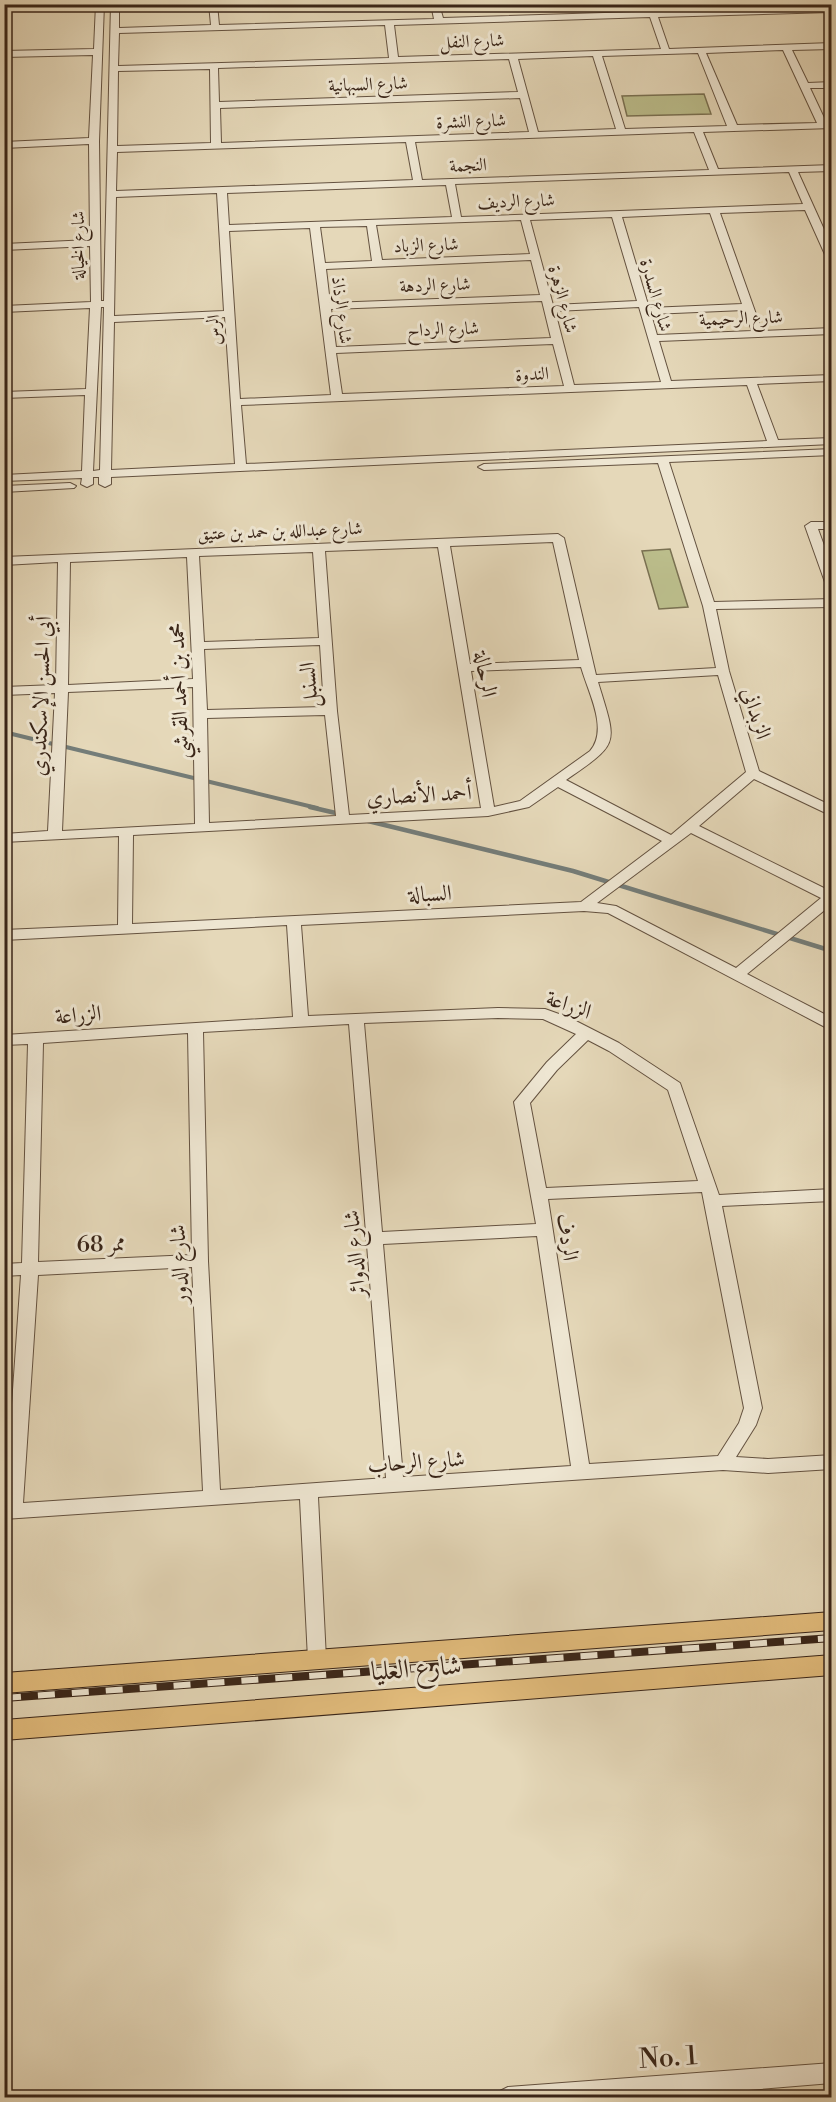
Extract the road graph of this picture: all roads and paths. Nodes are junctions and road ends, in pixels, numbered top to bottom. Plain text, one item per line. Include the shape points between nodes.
1 (100, 4) edge
2 (115, 4) edge
3 (213, 4) edge
4 (435, 4) edge
5 (796, 7) edge
6 (721, 8) edge
7 (831, 9) edge
8 (653, 15) junction
9 (439, 21) junction
10 (389, 23) junction
11 (215, 28) junction
12 (114, 32) junction
13 (831, 46) edge
14 (786, 47) junction
15 (701, 50) junction
16 (666, 51) junction
17 (99, 52) junction
18 (4, 54) edge
19 (597, 54) junction
20 (513, 56) junction
21 (394, 60) junction
22 (214, 65) junction
23 (113, 69) junction
24 (831, 85) edge
25 (804, 86) junction
26 (521, 95) junction
27 (215, 105) junction
28 (112, 109) junction
29 (97, 110) junction
30 (827, 125) edge
31 (95, 126) junction
32 (112, 128) junction
33 (733, 128) junction
34 (697, 129) junction
35 (621, 132) junction
36 (534, 135) junction
37 (410, 139) junction
38 (94, 141) junction
39 (4, 145) edge
40 (216, 145) junction
41 (112, 149) junction
42 (831, 168) edge
43 (792, 169) junction
44 (715, 173) junction
45 (450, 182) junction
46 (418, 183) junction
47 (222, 190) junction
48 (111, 194) junction
49 (808, 207) junction
50 (714, 211) junction
51 (616, 214) junction
52 (525, 218) junction
53 (457, 220) junction
54 (371, 223) junction
55 (315, 225) junction
56 (224, 228) junction
57 (827, 240) edge
58 (95, 243) junction
59 (4, 247) edge
60 (534, 257) junction
61 (831, 259) edge
62 (378, 264) junction
63 (320, 266) junction
64 (96, 281) junction
65 (109, 281) junction
66 (4, 299) edge
67 (109, 300) junction
68 (96, 301) junction
69 (547, 303) junction
70 (325, 306) junction
71 (643, 307) junction
72 (749, 307) junction
73 (4, 309) edge
74 (230, 314) junction
75 (108, 319) junction
76 (94, 320) junction
77 (831, 331) edge
78 (758, 334) junction
79 (652, 338) junction
80 (556, 341) junction
81 (331, 350) junction
82 (831, 378) edge
83 (751, 382) junction
84 (667, 385) junction
85 (570, 389) junction
86 (91, 392) junction
87 (4, 395) edge
88 (337, 399) junction
89 (235, 402) junction
90 (831, 441) edge
91 (773, 443) junction
92 (831, 452) edge
93 (88, 457) junction
94 (106, 459) junction
95 (662, 459) junction
96 (241, 468) junction
97 (4, 478) edge
98 (87, 480) junction
99 (105, 480) junction
100 (4, 489) edge
101 (831, 525) edge
102 (558, 538) joint
103 (443, 542) junction
104 (319, 547) junction
105 (193, 553) junction
106 (64, 558) junction
107 (4, 561) edge
108 (831, 585) edge
109 (831, 603) edge
110 (709, 606) junction
111 (326, 641) junction
112 (197, 646) junction
113 (586, 663) junction
114 (463, 668) junction
115 (723, 671) junction
116 (591, 679) junction
117 (199, 683) junction
118 (62, 688) junction
119 (4, 691) edge
120 (331, 711) junction
121 (201, 714) junction
122 (753, 773) junction
123 (557, 782) junction
124 (488, 812) junction
125 (831, 812) edge
126 (343, 819) junction
127 (690, 827) junction
128 (202, 828) junction
129 (126, 832) junction
130 (56, 836) junction
131 (4, 838) edge
132 (671, 840) junction
133 (831, 897) edge
134 (584, 906) junction
135 (294, 921) junction
136 (125, 930) junction
137 (4, 935) edge
138 (738, 974) junction
139 (356, 1019) junction
140 (301, 1021) junction
141 (831, 1024) edge
142 (195, 1029) junction
143 (586, 1033) junction
144 (36, 1039) junction
145 (4, 1040) edge
146 (539, 1194) junction
147 (710, 1194) junction
148 (831, 1195) edge
149 (544, 1230) junction
150 (375, 1238) junction
151 (200, 1261) junction
152 (30, 1268) junction
153 (4, 1269) edge
154 (831, 1462) edge
155 (723, 1463) junction
156 (581, 1472) junction
157 (395, 1485) junction
158 (309, 1492) junction
159 (212, 1498) junction
160 (9, 1512) edge
161 (831, 1621) edge
162 (317, 1659) junction
163 (831, 1665) edge
164 (4, 1683) edge
165 (4, 1730) edge
166 (831, 2073) edge
167 (508, 2097) edge

1 - 17 street, شارع الخيالة
2 - 12 street, شارع الخيالة
3 - 11 street
4 - 9 street
5 - 6 street
5 - 7 street
6 - 8 street
8 - 9 street
8 - 16 street
9 - 10 street
10 - 11 street
10 - 21 street
11 - 12 street
12 - 23 street, شارع الخيالة
13 - 14 street, شارع النفل
14 - 15 street, شارع النفل
14 - 25 street
15 - 16 street, شارع النفل
15 - 33 street
16 - 19 street, شارع النفل
17 - 18 street
17 - 29 street, شارع الخيالة
19 - 20 street, شارع النفل
19 - 35 street
20 - 21 street, شارع النفل
20 - 26 street
21 - 22 street, شارع النفل
22 - 23 street, شارع النفل
22 - 27 street
23 - 28 street, شارع الخيالة
24 - 25 street
25 - 30 street
26 - 27 street, شارع السبهانية
26 - 36 street
27 - 40 street
28 - 29 street via 104,114
28 - 32 street, شارع الخيالة
29 - 31 street, شارع الخيالة
30 - 33 street, شارع النشرة
31 - 32 street via 106,121
31 - 38 street, شارع الخيالة
32 - 41 street, شارع الخيالة
33 - 34 street, شارع النشرة
34 - 35 street, شارع النشرة
34 - 44 street
35 - 36 street, شارع النشرة
36 - 37 street, شارع النشرة
37 - 40 street, شارع النشرة
37 - 46 street
38 - 39 street
38 - 58 street, شارع الخيالة
40 - 41 street, شارع النشرة
41 - 48 street, شارع الخيالة
42 - 43 street, النجمة
43 - 44 street, النجمة
43 - 49 street
44 - 45 street, النجمة
45 - 46 street, النجمة
45 - 53 street
46 - 47 street, النجمة
47 - 48 street, النجمة
47 - 56 street, الرس
48 - 65 street, شارع الخيالة
49 - 50 street, شارع الرديف
49 - 57 street
50 - 51 street, شارع الرديف
50 - 72 street
51 - 52 street, شارع الرديف
51 - 71 street, شارع السدرة
52 - 53 street, شارع الرديف
52 - 60 street, شارع الزهرة
53 - 54 street, شارع الرديف
54 - 55 street, شارع الرديف
54 - 62 street
55 - 56 street, شارع الرديف
55 - 63 street, شارع الرذاذ
56 - 74 street, الرس
57 - 61 street
58 - 59 street
58 - 64 street, شارع الخيالة
60 - 62 street, شارع الزباد
60 - 69 street, شارع الزهرة
62 - 63 street, شارع الزباد
63 - 70 street, شارع الرذاذ
64 - 65 street via 97,291 106,290
64 - 68 street, شارع الخيالة
65 - 67 street, شارع الخيالة
66 - 68 street
67 - 68 street
67 - 75 street, شارع الخيالة
68 - 73 street
68 - 76 street, شارع الخيالة
69 - 70 street, شارع الردهة
69 - 71 street, شارع الردهة
69 - 80 street, شارع الزهرة
70 - 81 street, شارع الرذاذ
71 - 72 street, شارع الردهة
71 - 79 street, شارع السدرة
72 - 78 street
74 - 75 street
74 - 89 street, الرس
75 - 76 street via 103,312
75 - 94 street, شارع الخيالة
76 - 86 street, شارع الخيالة
77 - 78 street, شارع الرحيمية
78 - 79 street, شارع الرحيمية
79 - 84 street, شارع السدرة
80 - 81 street, شارع الرداح
80 - 85 street, شارع الزهرة
81 - 88 street, شارع الرذاذ
82 - 83 street, الندوة
83 - 84 street, الندوة
83 - 91 street
84 - 85 street, الندوة
85 - 88 street, الندوة
86 - 87 street
86 - 93 street, شارع الخيالة
88 - 89 street, الندوة
89 - 96 street, الرس
90 - 91 street
91 - 96 street
92 - 95 street
93 - 94 street via 96,462
93 - 98 street, شارع الخيالة
94 - 99 street, شارع الخيالة
95 - 99 street
95 - 110 street, الزبداني
96 - 99 street
97 - 98 street
98 - 99 street
98 - 100 street
101 - 108 street via 811,526
102 - 103 street, شارع عبدالله بن حمد بن عتيق
102 - 113 street, أحمد الأنصاري
103 - 104 street, شارع عبدالله بن حمد بن عتيق
103 - 114 street, الرحالة
104 - 105 street, شارع عبدالله بن حمد بن عتيق
104 - 111 street, السنبل
105 - 106 street, شارع عبدالله بن حمد بن عتيق
105 - 112 street, محمد بن أحمد القرشي
106 - 107 street, شارع عبدالله بن حمد بن عتيق
106 - 118 street, أبي الحسن الإسكندري
109 - 110 street
110 - 115 street, الزبداني
111 - 112 street
111 - 120 street, السنبل
112 - 117 street, محمد بن أحمد القرشي
113 - 114 street
113 - 116 street, أحمد الأنصاري
114 - 124 street, الرحالة
115 - 116 street
115 - 122 street, الزبداني
116 - 123 street, أحمد الأنصاري via 606,730 604,743 596,754
117 - 118 street
117 - 121 street, محمد بن أحمد القرشي
118 - 119 street
118 - 130 street, أبي الحسن الإسكندري
120 - 121 street
120 - 126 street, السنبل
121 - 128 street, محمد بن أحمد القرشي
122 - 125 street
122 - 127 street, الزبداني
123 - 124 street, أحمد الأنصاري via 524,804
123 - 132 street
124 - 126 street, أحمد الأنصاري
126 - 128 street, أحمد الأنصاري
127 - 132 street, الزبداني
127 - 133 street
128 - 129 street, أحمد الأنصاري
129 - 130 street, أحمد الأنصاري
129 - 136 street
130 - 131 street, أحمد الأنصاري
132 - 134 street, الزبداني
133 - 138 street
134 - 135 street, السبالة
134 - 138 street, السبالة via 611,909
135 - 136 street, السبالة
135 - 140 street
136 - 137 street, السبالة
138 - 141 street, السبالة
139 - 140 street, الزراعة
139 - 143 street, الزراعة via 545,1014
139 - 150 street, شارع الدوائر
140 - 142 street, الزراعة
142 - 144 street, الزراعة
142 - 151 street, شارع الدور
143 - 146 street, الردف via 522,1102
143 - 147 street, الزراعة via 675,1087
144 - 145 street, الزراعة
144 - 152 street
146 - 147 street
146 - 149 street, الردف
147 - 148 street
147 - 155 street, الزراعة via 753,1408
149 - 150 street
149 - 156 street, الردف
150 - 157 street, شارع الدوائر
151 - 152 street, ممر 68
151 - 159 street, شارع الدور
152 - 153 street, ممر 68
152 - 160 street
154 - 155 street, شارع الرحاب via 768,1466
155 - 156 street, شارع الرحاب
156 - 157 street, شارع الرحاب
157 - 158 street, شارع الرحاب
158 - 159 street, شارع الرحاب
158 - 162 street
159 - 160 street, شارع الرحاب
161 - 162 main road, شارع العليا
162 - 164 main road, شارع العليا
163 - 165 main road, شارع العليا
166 - 167 street, No. 1

